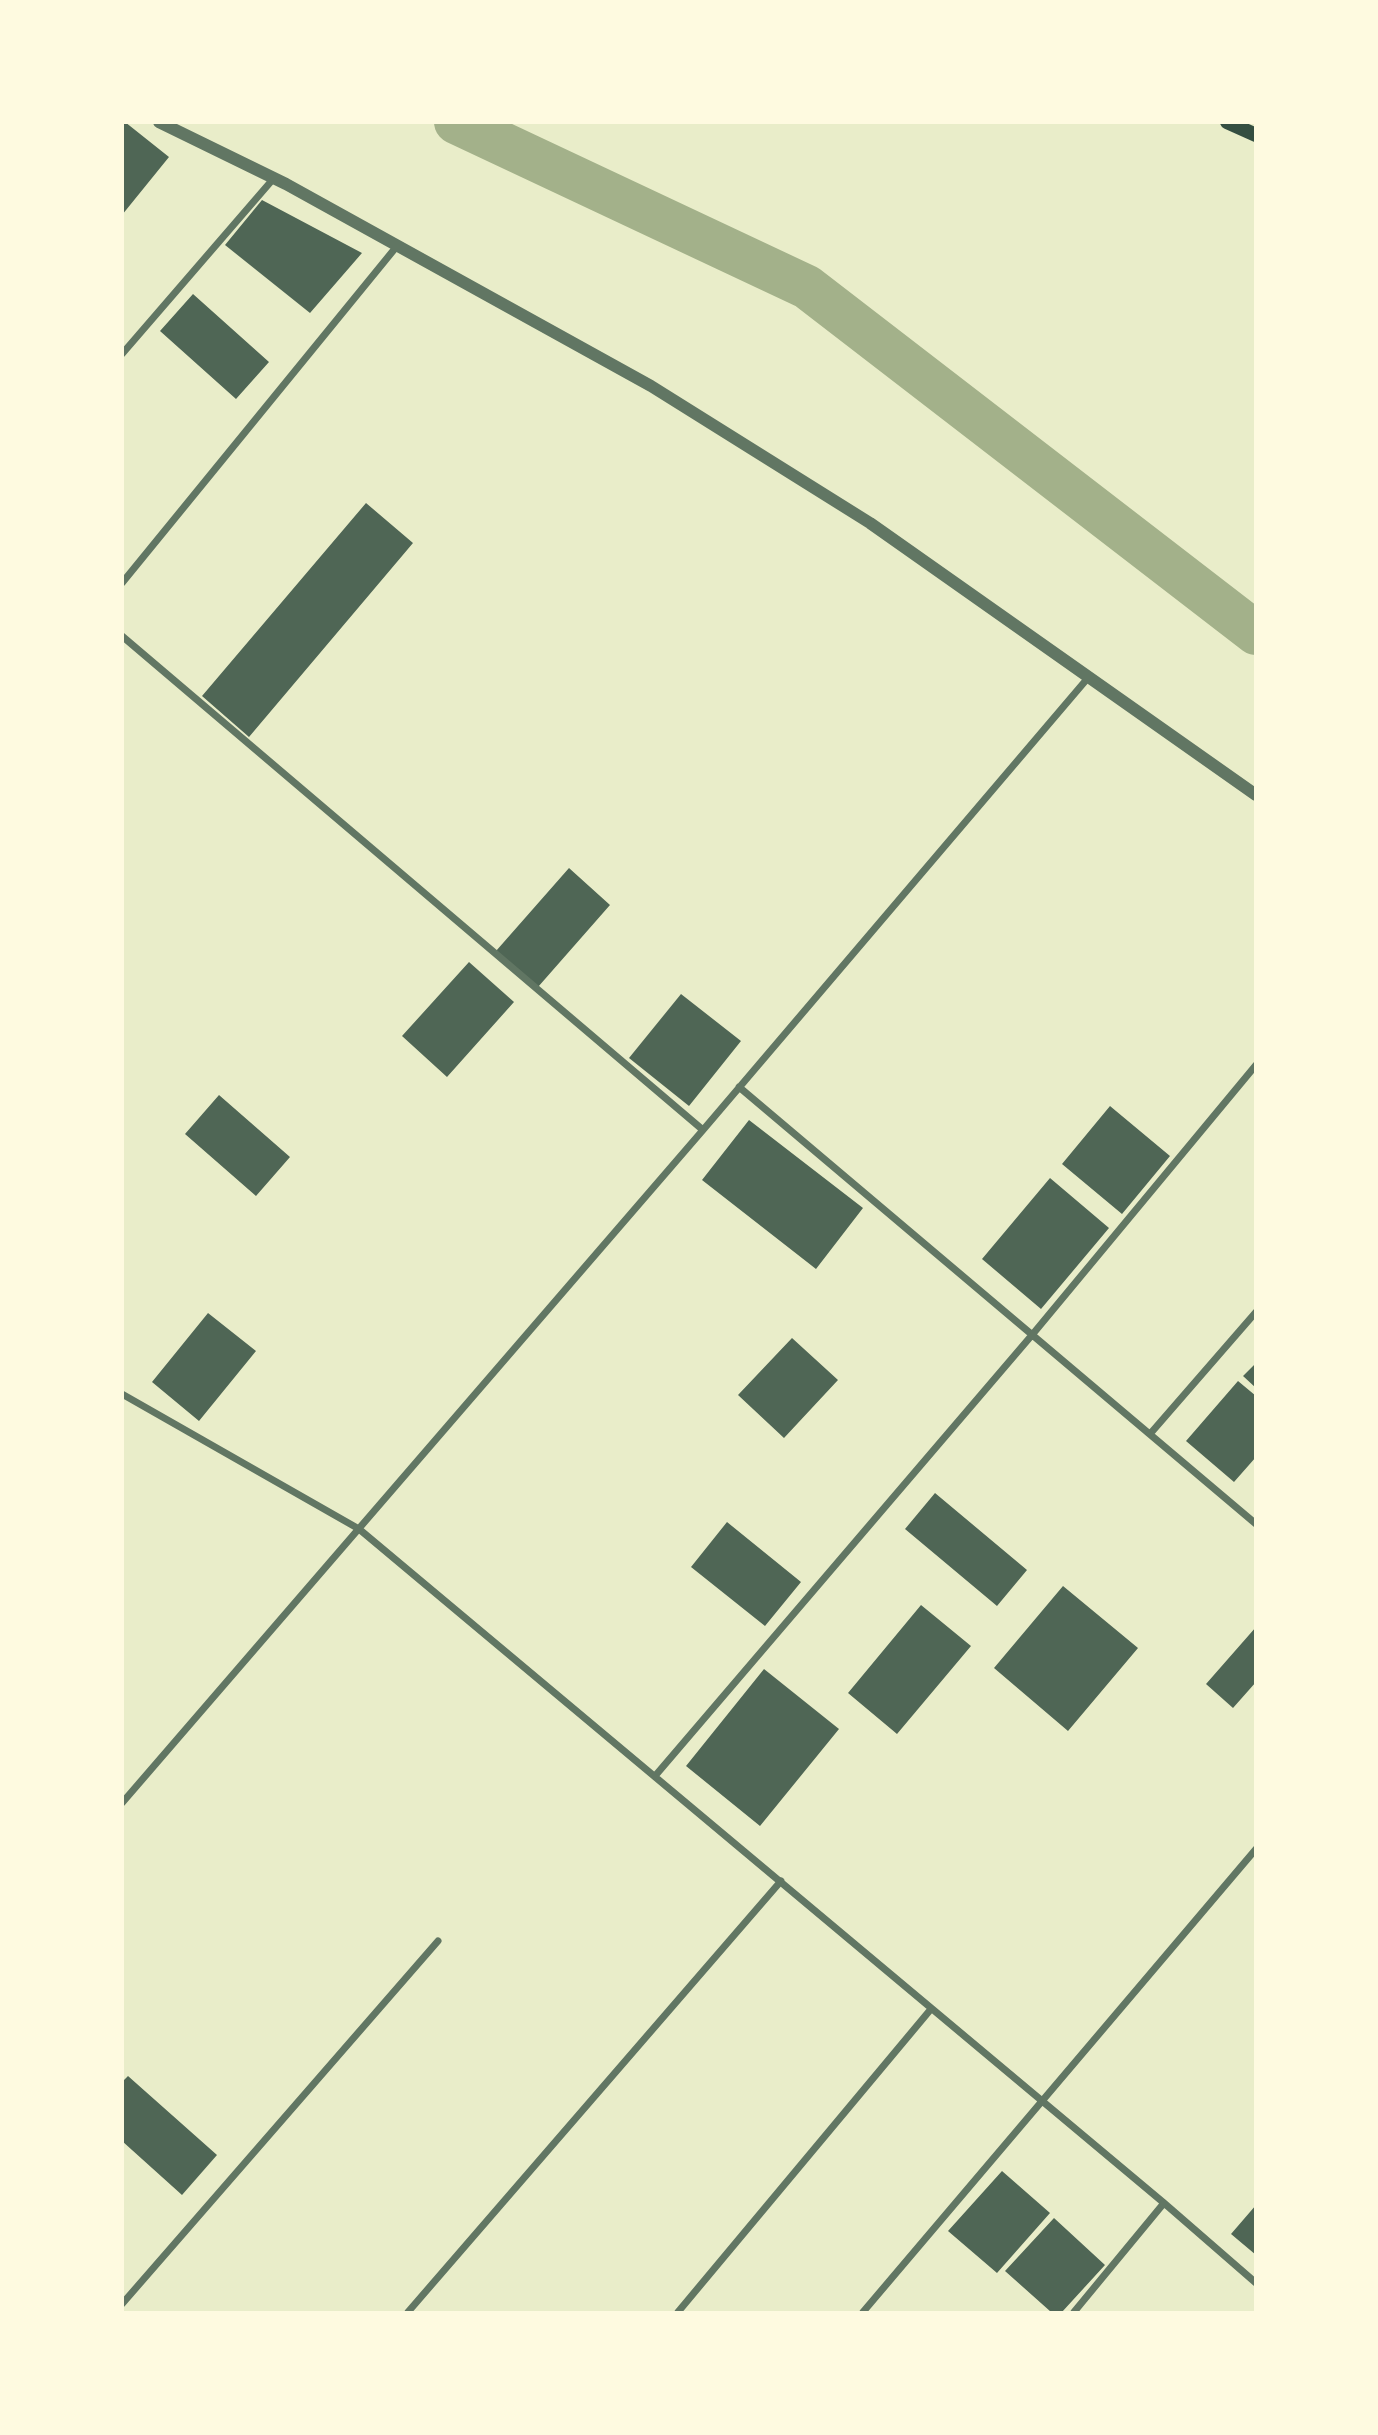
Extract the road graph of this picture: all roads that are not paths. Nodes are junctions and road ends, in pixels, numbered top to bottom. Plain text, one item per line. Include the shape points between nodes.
1 (159, 122) edge
2 (1227, 122) edge
3 (1255, 135) edge
4 (274, 178) junction
5 (397, 246) junction
6 (122, 354) edge
7 (122, 583) edge
8 (122, 636) edge
9 (1087, 679) junction
10 (1255, 795) edge
11 (1255, 1065) edge
12 (739, 1087) junction
13 (703, 1130) junction
14 (1255, 1312) edge
15 (1032, 1335) junction
16 (122, 1394) edge
17 (1150, 1434) junction
18 (1255, 1524) edge
19 (359, 1529) junction
20 (655, 1776) junction
21 (122, 1802) edge
22 (1255, 1849) edge
23 (781, 1881) junction
24 (438, 1941) dead end
25 (931, 2009) junction
26 (1041, 2101) junction
27 (1164, 2203) junction
28 (1255, 2283) edge
29 (122, 2304) edge
30 (408, 2312) edge
31 (678, 2312) edge
32 (863, 2312) edge
33 (1074, 2312) edge

1 - 4 street
2 - 3 main road
4 - 5 street
4 - 6 street
5 - 7 street
5 - 9 street via 651,386 870,523
8 - 13 street
9 - 10 street
9 - 12 street
11 - 15 street
12 - 13 street
12 - 15 street
13 - 19 street
14 - 17 street
15 - 17 street
15 - 20 street
16 - 19 street
17 - 18 street
19 - 20 street
19 - 21 street
20 - 23 street
22 - 26 street
23 - 25 street
23 - 30 street
24 - 29 street
25 - 26 street
25 - 31 street
26 - 27 street
26 - 32 street
27 - 28 street
27 - 33 street

